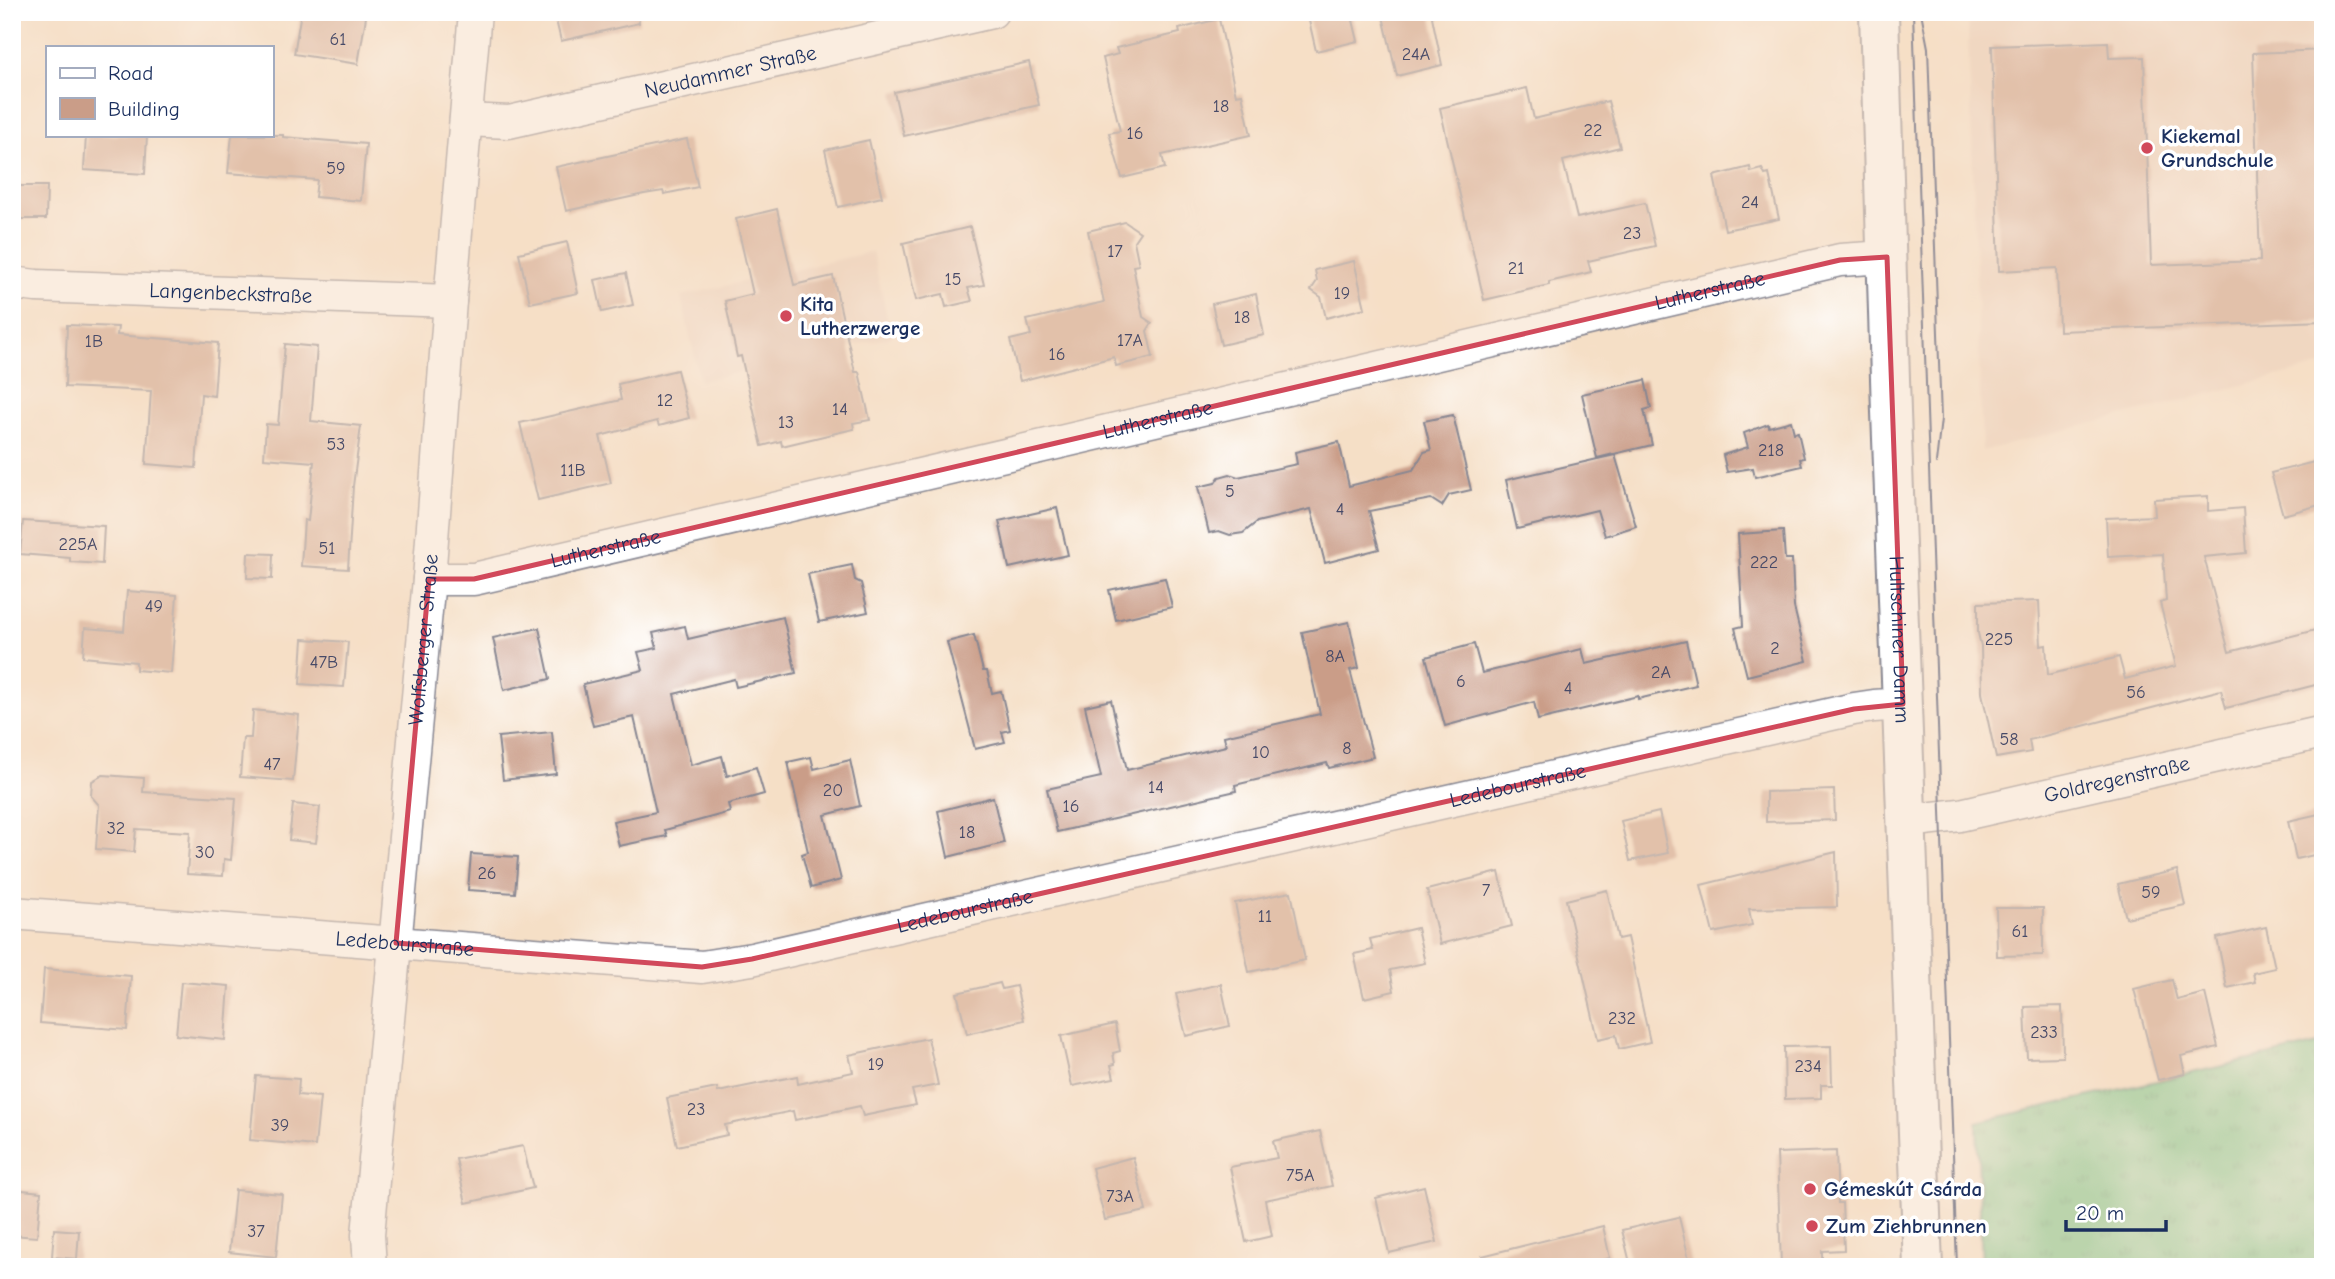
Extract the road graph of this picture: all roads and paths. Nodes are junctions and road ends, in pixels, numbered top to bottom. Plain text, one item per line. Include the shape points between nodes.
1 (475, 12) edge
2 (992, 12) edge
3 (1878, 12) edge
4 (466, 120) junction
5 (1887, 257) junction
6 (12, 283) edge
7 (450, 302) junction
8 (429, 579) junction
9 (1903, 704) junction
10 (2323, 732) edge
11 (1907, 821) junction
12 (12, 913) edge
13 (397, 943) junction
14 (370, 1267) edge
15 (1923, 1267) edge

1 - 4 street, Wolfsberger Straße
2 - 4 street, Neudammer Straße via 509,122
3 - 5 main road, Hultschiner Damm
4 - 7 street, Wolfsberger Straße
5 - 8 street, Lutherstraße via 1833,262 474,579
5 - 9 main road, Hultschiner Damm
6 - 7 street, Langenbeckstraße
7 - 8 street, Wolfsberger Straße
8 - 13 street, Wolfsberger Straße
9 - 11 main road, Hultschiner Damm
9 - 13 street, Ledebourstraße via 1854,709 702,967
10 - 11 street, Goldregenstraße via 1961,815
11 - 15 main road, Hultschiner Damm
12 - 13 street, Ledebourstraße
13 - 14 street, Wolfsberger Straße via 368,1235

